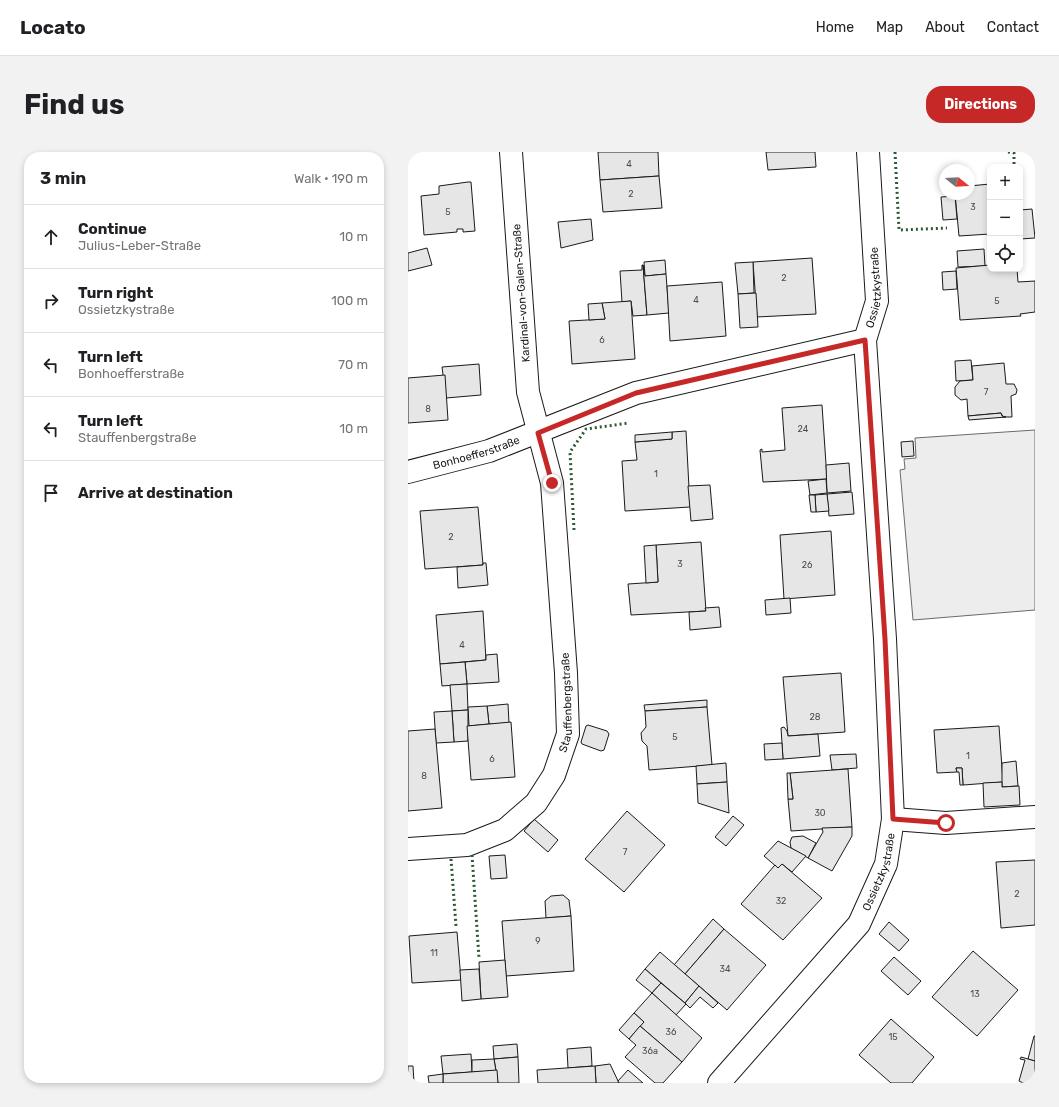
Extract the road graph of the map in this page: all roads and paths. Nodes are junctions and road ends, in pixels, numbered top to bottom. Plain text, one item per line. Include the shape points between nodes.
1 (511, 152) edge
2 (868, 152) edge
3 (865, 340) junction
4 (538, 433) junction
5 (408, 472) edge
6 (1035, 817) edge
7 (893, 819) junction
8 (408, 849) edge
9 (719, 1083) edge

1 - 4 street, Kardinal-von-Galen-Straße via 528,392
2 - 3 street, Ossietzkystraße via 877,300
3 - 4 street, Bonhoefferstraße via 636,393
3 - 7 street, Ossietzkystraße via 885,639
4 - 5 street, Bonhoefferstraße via 489,452
4 - 8 street, Stauffenbergstraße via 552,483 568,734 554,776 536,803 505,830 467,845
6 - 7 street via 946,823
7 - 9 street, Ossietzkystraße via 886,864 859,924

